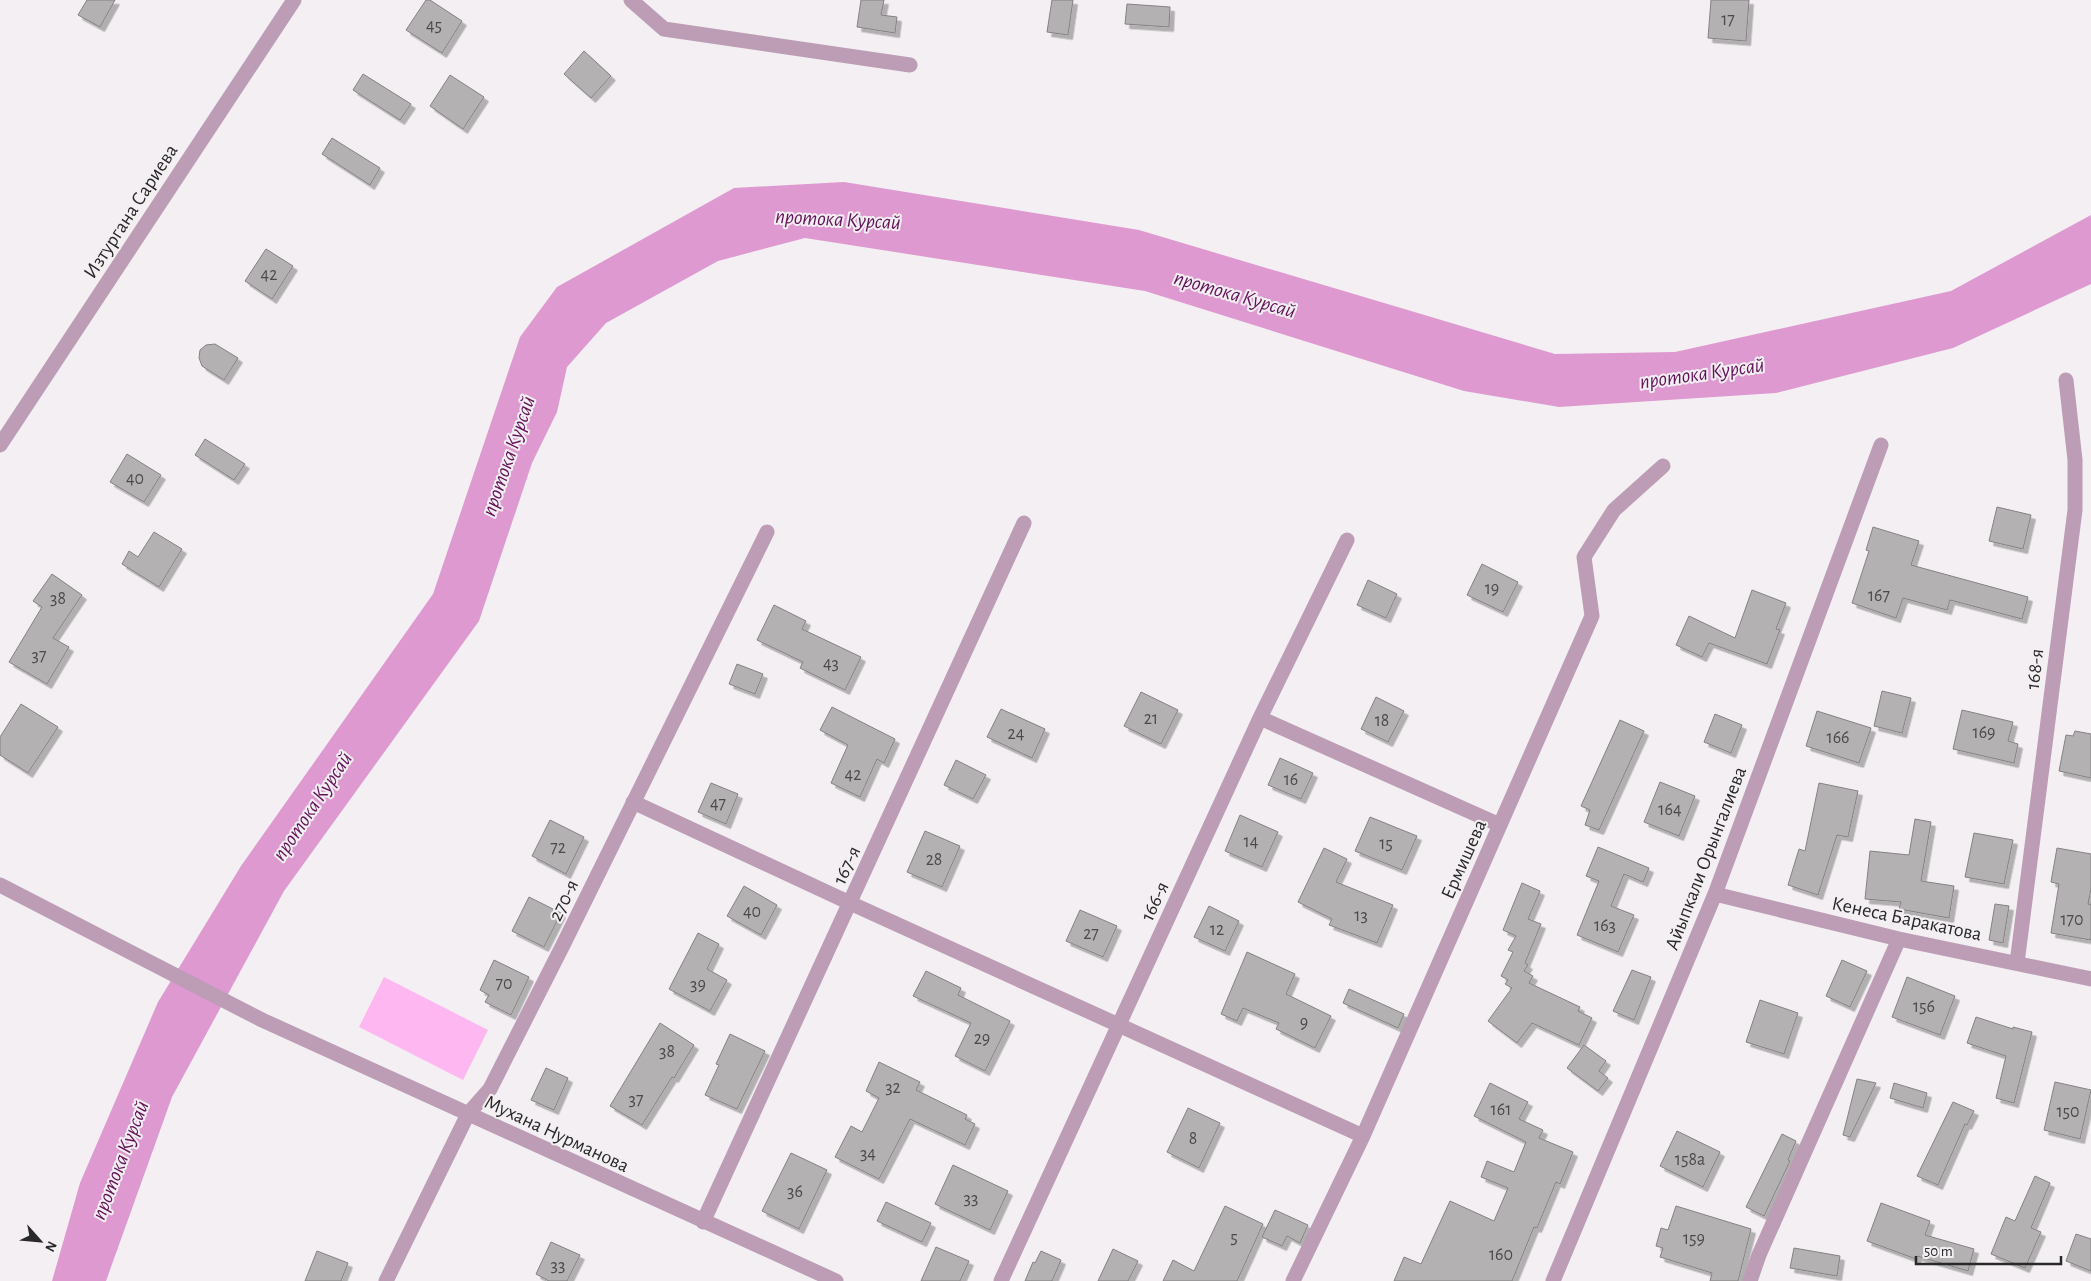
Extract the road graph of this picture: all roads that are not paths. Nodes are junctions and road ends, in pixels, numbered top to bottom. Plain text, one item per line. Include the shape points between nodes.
1 (294, 0) edge
2 (631, 0) edge
3 (910, 64) dead end
4 (2066, 380) dead end
5 (0, 445) edge
6 (1881, 445) dead end
7 (1663, 466) dead end
8 (1024, 523) dead end
9 (767, 532) dead end
10 (1347, 540) dead end
11 (1260, 718) junction
12 (633, 802) junction
13 (1500, 825) junction
14 (0, 885) edge
15 (1715, 894) junction
16 (850, 904) junction
17 (1899, 939) junction
18 (2017, 963) junction
19 (2091, 979) edge
20 (1119, 1025) junction
21 (468, 1114) junction
22 (1364, 1136) junction
23 (703, 1222) junction
24 (386, 1281) edge
25 (836, 1281) edge
26 (1001, 1281) edge
27 (1294, 1281) edge
28 (1553, 1281) edge
29 (1750, 1281) edge

1 - 5 street, Изтургана Сариева
2 - 3 street via 664,29
4 - 18 street, 168-я via 2075,460 2075,510
6 - 15 street, Айыпкали Орынгалиева
7 - 13 street, Ермишева via 1614,510 1584,557 1592,616
8 - 16 street, 167-я
9 - 12 street, 270-я
10 - 11 street, 166-я
11 - 13 street
11 - 20 street, 166-я
12 - 16 street
12 - 21 street, 270-я via 490,1089
13 - 22 street, Ермишева
14 - 21 street, Мухана Нурманова via 262,1020
15 - 17 street, Кенеса Баракатова
15 - 28 street, Айыпкали Орынгалиева
16 - 20 street
16 - 23 street, 167-я
17 - 18 street, Кенеса Баракатова
17 - 29 street via 1758,1255
18 - 19 street, Кенеса Баракатова
20 - 22 street
20 - 26 street, 166-я
21 - 23 street, Мухана Нурманова
21 - 24 street, 270-я
22 - 27 street, Ермишева
23 - 25 street, Мухана Нурманова

